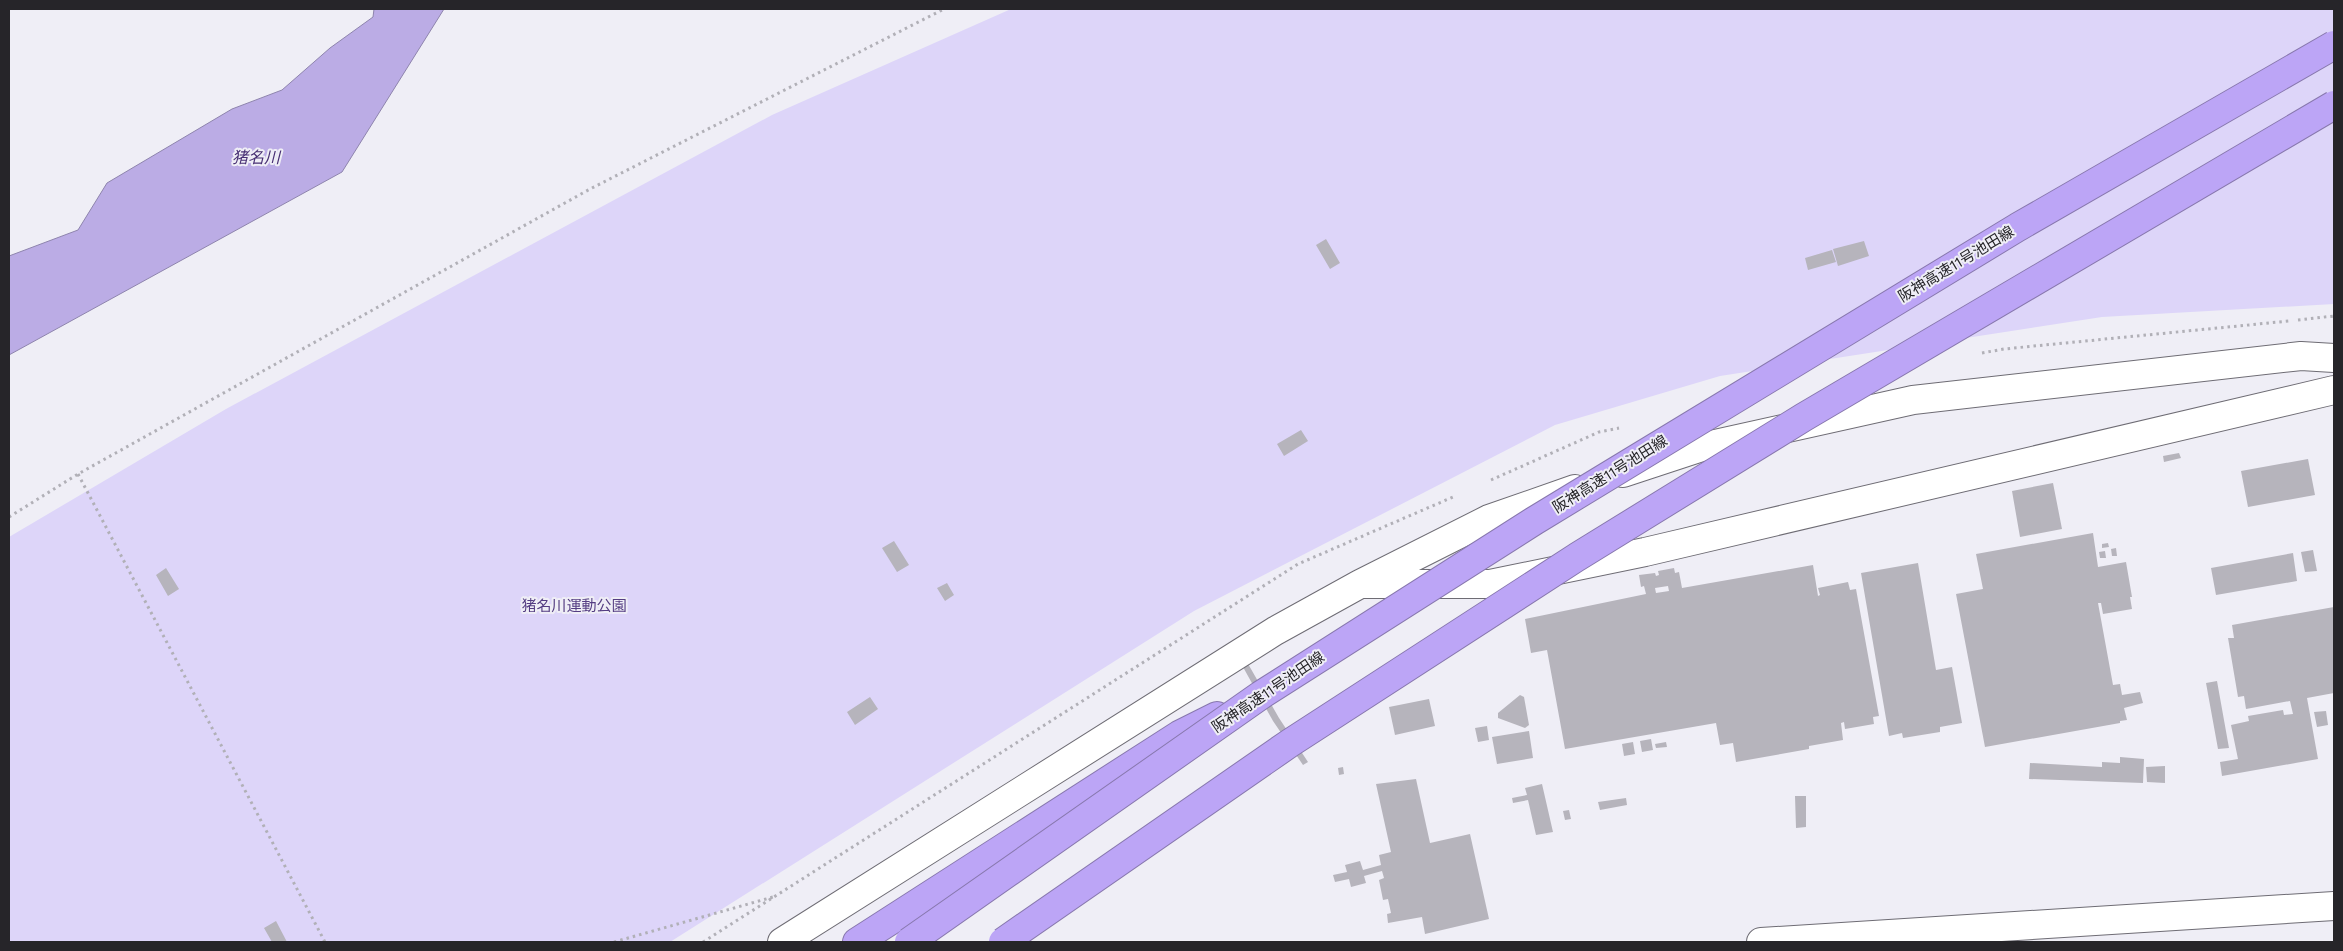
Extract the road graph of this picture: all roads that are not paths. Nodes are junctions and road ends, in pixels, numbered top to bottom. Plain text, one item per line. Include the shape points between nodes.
1 (2334, 45) edge
2 (2334, 105) edge
3 (2334, 358) edge
4 (2334, 390) edge
5 (1360, 584) junction
6 (1261, 695) junction
7 (1109, 868) junction
8 (2334, 906) edge
9 (782, 942) edge
10 (856, 942) edge
11 (909, 942) edge
12 (1003, 942) edge
13 (1019, 942) edge
14 (1761, 942) edge

1 - 6 highway, 阪神高速11号池田線, bridge via 2018,227 1773,374
2 - 7 highway, bridge via 1804,417 1586,552 1290,743
3 - 5 street via 2301,356 1913,400 1702,446 1489,519
4 - 5 street via 1645,552 1490,584
5 - 9 street via 1275,631
6 - 10 highway, bridge via 1179,735
6 - 11 highway, 阪神高速11号池田線, bridge
7 - 12 highway, bridge
7 - 13 highway, bridge
8 - 14 street

